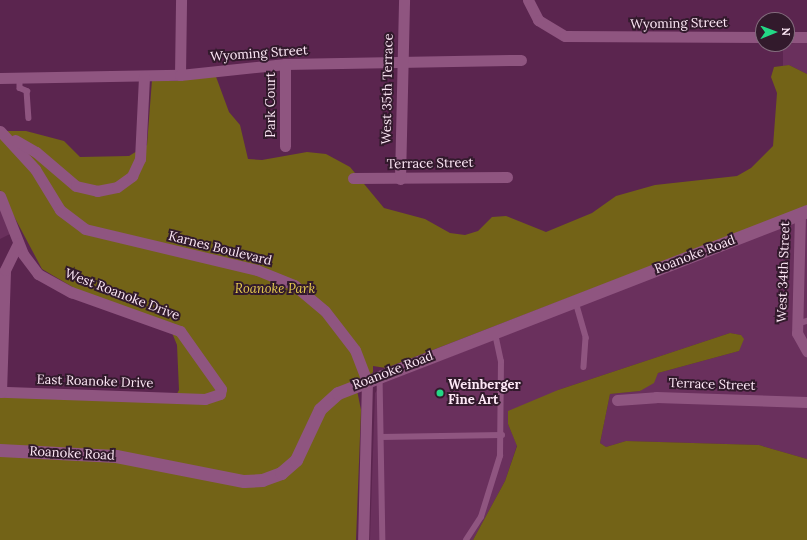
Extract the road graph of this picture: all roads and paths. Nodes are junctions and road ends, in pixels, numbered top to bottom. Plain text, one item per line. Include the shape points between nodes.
1 (181, 0) edge
2 (404, 0) edge
3 (528, 0) edge
4 (755, 37) edge
5 (795, 37) edge
6 (807, 37) edge
7 (521, 60) dead end
8 (403, 63) junction
9 (285, 64) junction
10 (180, 75) junction
11 (20, 76) junction
12 (144, 76) junction
13 (0, 78) edge
14 (29, 118) dead end
15 (2, 132) edge
16 (285, 146) dead end
17 (507, 177) dead end
18 (353, 178) dead end
19 (400, 179) junction
20 (0, 196) edge
21 (804, 213) edge
22 (18, 243) junction
23 (576, 302) junction
24 (802, 308) edge
25 (802, 322) edge
26 (495, 333) junction
27 (807, 351) edge
28 (584, 367) dead end
29 (380, 376) junction
30 (367, 381) junction
31 (1, 392) edge
32 (189, 399) joint
33 (617, 400) dead end
34 (807, 402) edge
35 (502, 435) junction
36 (381, 437) junction
37 (0, 450) edge
38 (363, 540) edge
39 (383, 540) edge
40 (466, 540) edge

1 - 10 street
2 - 8 street, West 35th Terrace
3 - 4 street, Wyoming Street via 538,20 548,29 565,36 596,39
5 - 6 street
7 - 8 street, Wyoming Street
8 - 9 street, Wyoming Street
8 - 19 street, West 35th Terrace
9 - 10 street, Wyoming Street
9 - 16 street, Park Court
10 - 12 street, Wyoming Street
11 - 12 street, Wyoming Street
11 - 13 street, Wyoming Street
11 - 14 lane via 20,88 27,91
12 - 15 street via 140,159 132,176 117,187 87,189 66,180 36,152
15 - 30 street, Karnes Boulevard via 35,169 60,210 85,229 257,270 294,285 325,311 355,350
17 - 19 street, Terrace Street
18 - 19 street, Terrace Street
20 - 22 street, West Roanoke Drive
21 - 23 street, Roanoke Road
21 - 24 street, West 34th Street
22 - 31 street via 5,270
22 - 32 street, West Roanoke Drive via 29,265 49,282 180,331 221,389 213,398
23 - 26 street, Roanoke Road
23 - 28 lane via 586,338
24 - 25 street, West 34th Street
25 - 27 street, West 34th Street via 797,333
26 - 29 street, Roanoke Road
26 - 35 lane via 501,362
29 - 30 street, Roanoke Road
29 - 36 lane
30 - 37 street, Roanoke Road via 327,400 296,460 281,473 262,480 244,481 116,456
30 - 38 street, Karnes Boulevard
31 - 32 street, East Roanoke Drive
33 - 34 street, Terrace Street via 656,397
35 - 36 lane
35 - 40 lane via 500,456 481,517
36 - 39 lane

